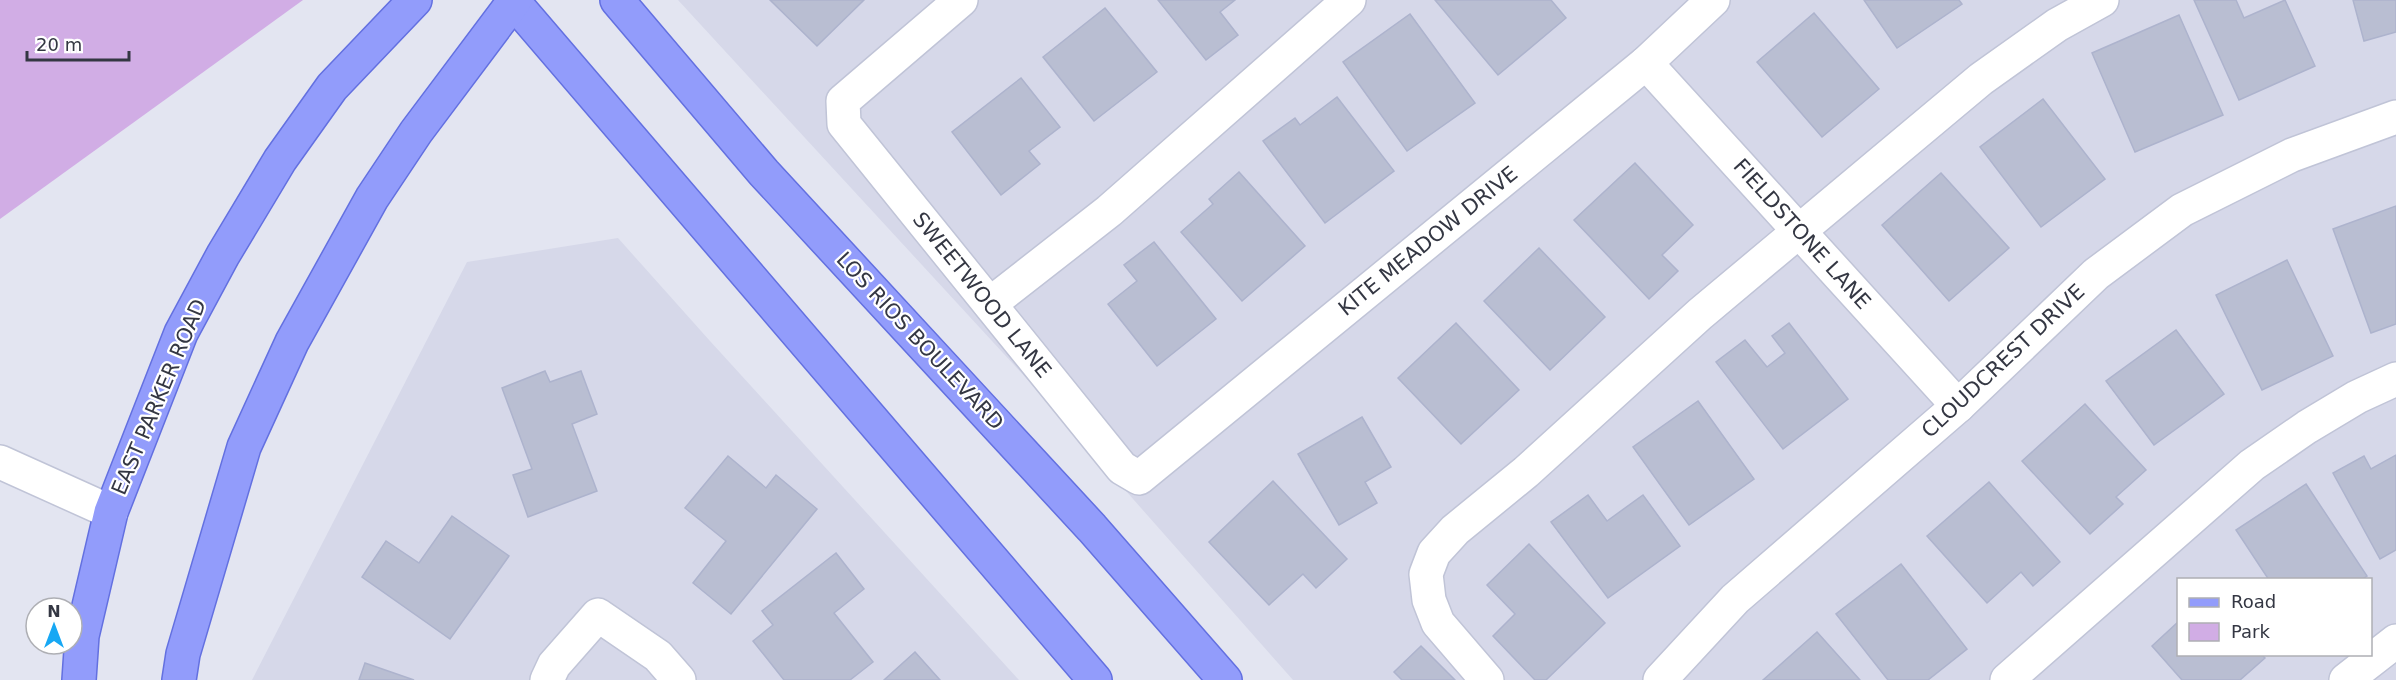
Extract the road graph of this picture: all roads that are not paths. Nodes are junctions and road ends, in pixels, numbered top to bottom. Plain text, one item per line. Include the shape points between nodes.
1 (415, 0) edge
2 (513, 0) edge
3 (617, 0) edge
4 (961, 0) edge
5 (1349, 0) edge
6 (1713, 0) edge
7 (2102, 0) edge
8 (1646, 63) junction
9 (2396, 117) edge
10 (1800, 230) junction
11 (990, 304) junction
12 (2396, 379) edge
13 (1958, 406) junction
14 (0, 462) edge
15 (1139, 478) joint
16 (111, 512) junction
17 (2396, 641) edge
18 (80, 680) edge
19 (179, 680) edge
20 (547, 680) edge
21 (679, 680) edge
22 (1095, 680) edge
23 (1225, 680) edge
24 (1487, 680) edge
25 (1660, 680) edge
26 (2007, 680) edge
27 (2346, 680) edge

1 - 16 main road, EAST PARKER ROAD via 332,87 280,160 223,255 181,333
2 - 19 main road via 372,198 292,342 244,447 183,654
2 - 22 main road
3 - 23 main road, LOS RIOS BOULEVARD via 764,173 1092,528
4 - 11 street, SWEETWOOD LANE via 843,101 844,124
5 - 11 street via 1108,211
6 - 8 street, KITE MEADOW DRIVE
7 - 10 street via 2057,24 1981,79
8 - 10 street, FIELDSTONE LANE
8 - 15 street, KITE MEADOW DRIVE
9 - 13 street, CLOUDCREST DRIVE via 2292,155 2182,210 2096,274
10 - 13 street, FIELDSTONE LANE
10 - 24 street via 1455,530 1434,553 1426,574 1428,600 1438,623
11 - 15 street, SWEETWOOD LANE via 1122,468
12 - 26 street via 2347,403 2252,465
13 - 25 street, CLOUDCREST DRIVE via 1735,599
14 - 16 street
16 - 18 main road, EAST PARKER ROAD via 82,636
17 - 27 street
20 - 21 street via 554,665 598,615 658,656

